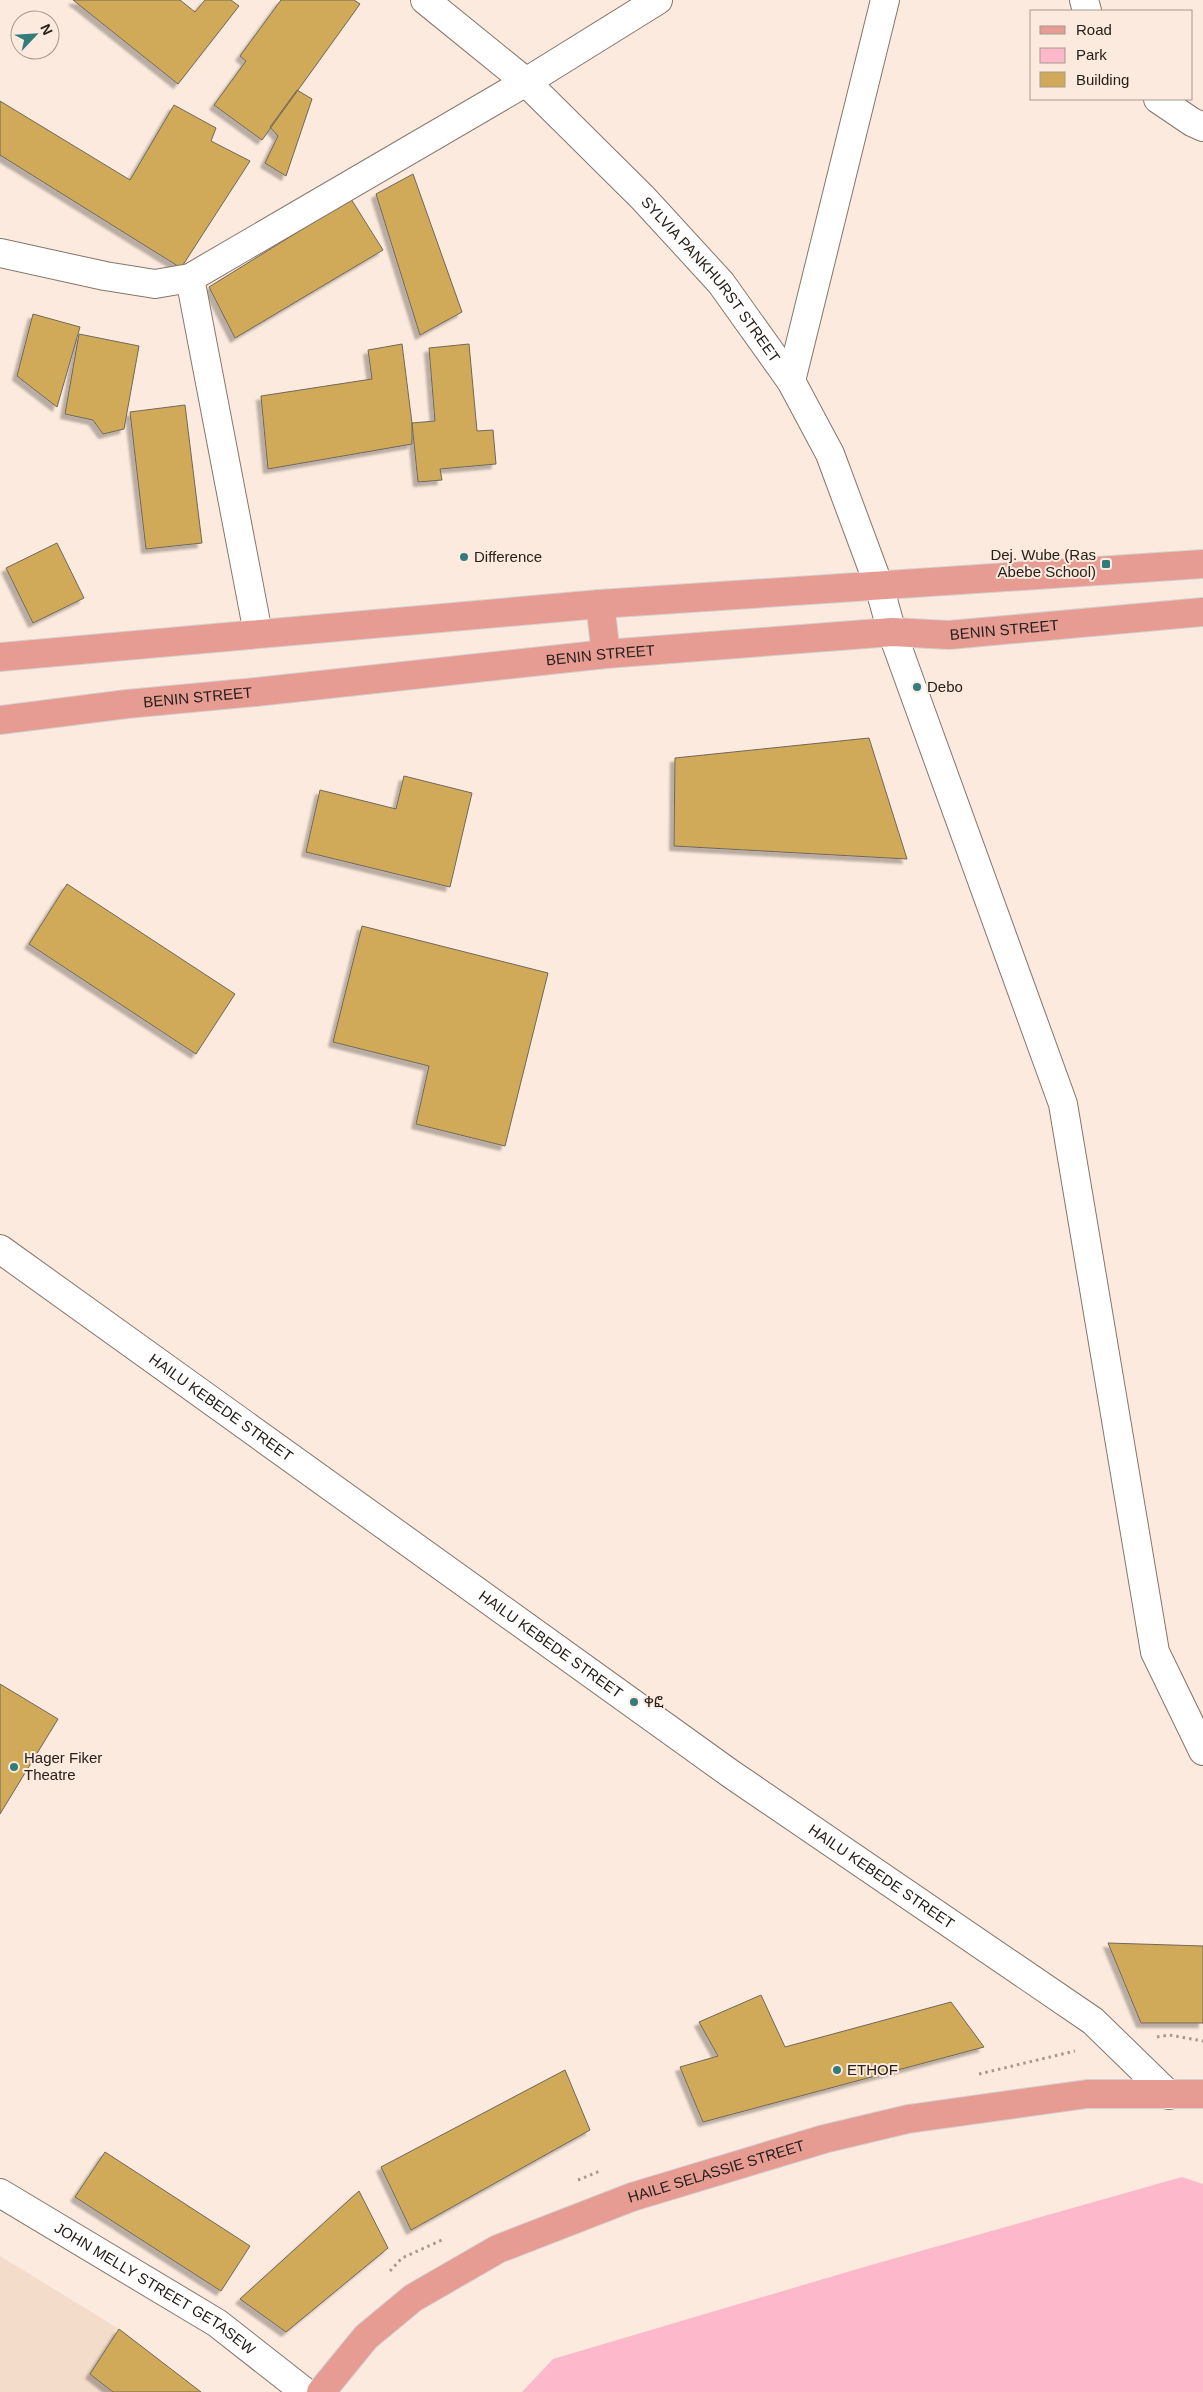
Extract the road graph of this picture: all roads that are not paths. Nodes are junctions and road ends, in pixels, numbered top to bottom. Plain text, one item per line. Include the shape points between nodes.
1 (425, 0) edge
2 (658, 0) edge
3 (885, 0) edge
4 (526, 82) junction
5 (1160, 100) edge
6 (1203, 127) edge
7 (0, 253) edge
8 (190, 278) junction
9 (792, 381) junction
10 (1203, 564) edge
11 (879, 586) junction
12 (600, 604) junction
13 (1203, 612) edge
14 (892, 632) junction
15 (258, 633) junction
16 (606, 654) junction
17 (0, 657) edge
18 (0, 720) edge
19 (0, 1249) edge
20 (1203, 1751) edge
21 (1203, 2094) edge
22 (1169, 2095) junction
23 (0, 2193) edge
24 (305, 2392) edge
25 (321, 2392) edge

1 - 4 street, SYLVIA PANKHURST STREET
2 - 4 street
3 - 9 street
4 - 8 street
4 - 9 street, SYLVIA PANKHURST STREET via 643,198 714,276
5 - 6 street
7 - 8 street via 155,284
8 - 15 street
9 - 11 street, SYLVIA PANKHURST STREET via 830,454
10 - 11 main road
11 - 12 main road
11 - 14 street, SYLVIA PANKHURST STREET
12 - 15 main road
12 - 16 main road
13 - 14 main road, BENIN STREET via 949,635
14 - 16 main road, BENIN STREET
14 - 20 street, SYLVIA PANKHURST STREET via 1063,1104 1155,1652
15 - 17 main road
16 - 18 main road, BENIN STREET
19 - 22 street, HAILU KEBEDE STREET via 731,1774 1093,2021
21 - 22 main road, HAILE SELASSIE STREET
22 - 25 main road, HAILE SELASSIE STREET via 1087,2094 908,2119 824,2139 632,2197 498,2249 413,2298 366,2337
23 - 24 street, JOHN MELLY STREET GETASEW via 217,2323

